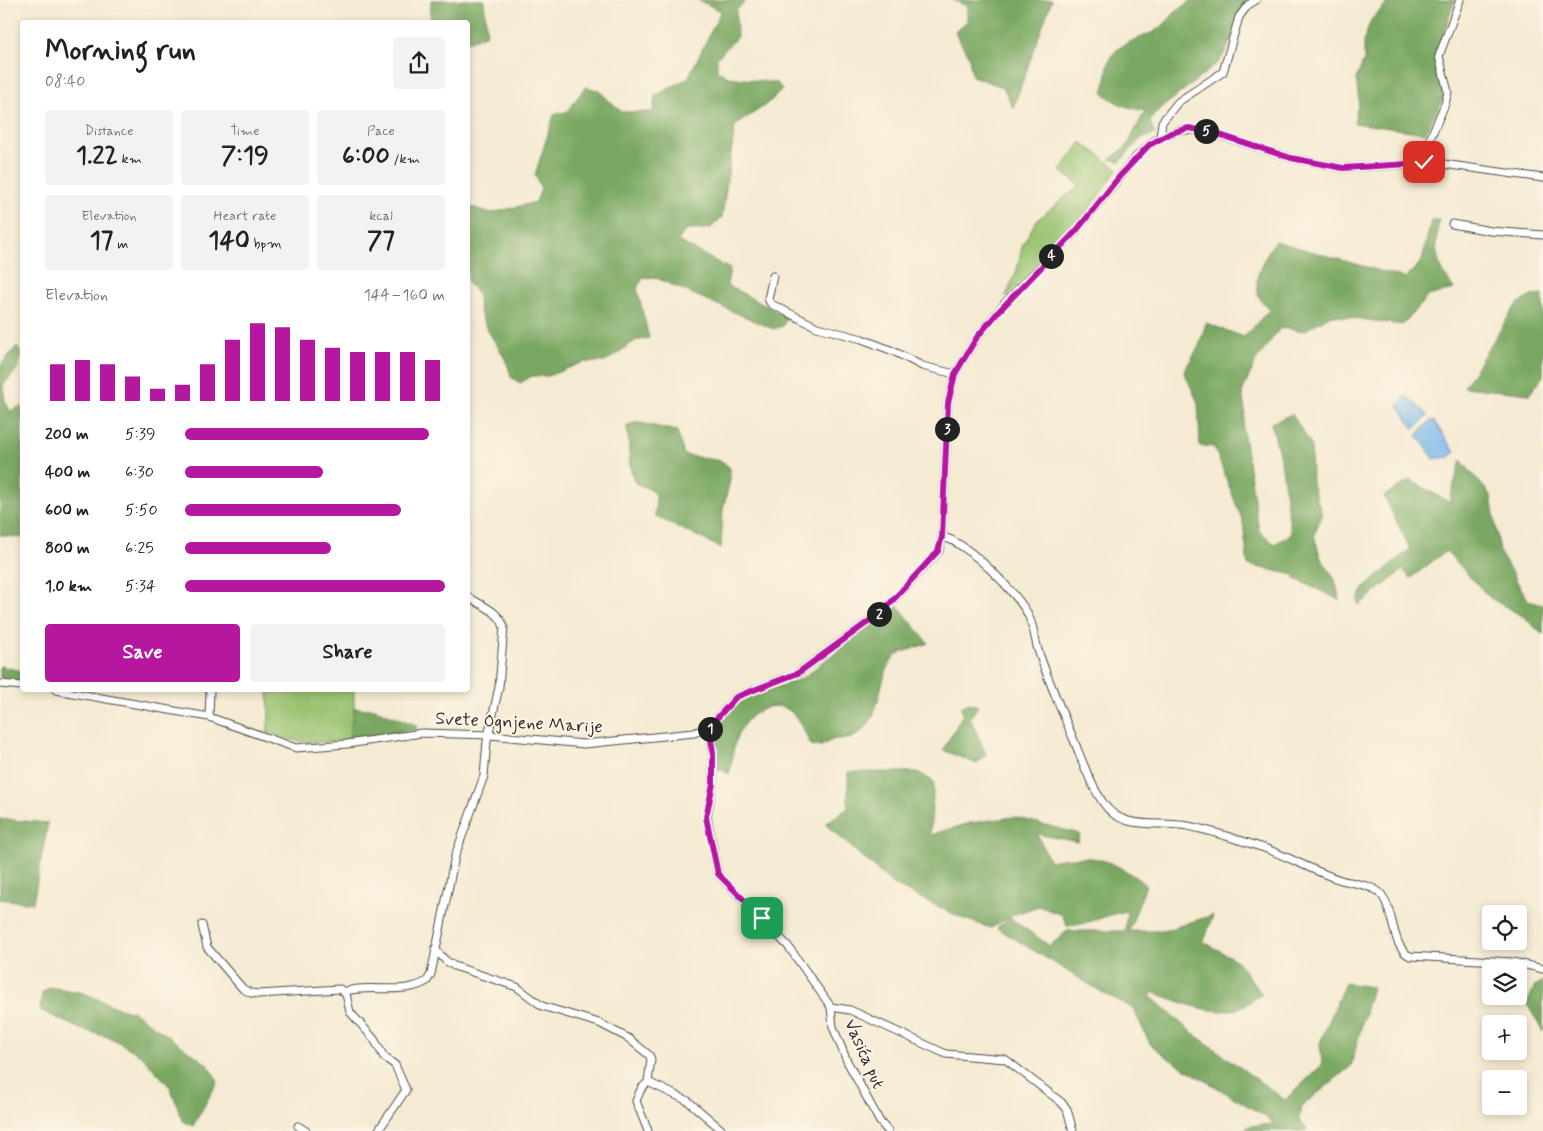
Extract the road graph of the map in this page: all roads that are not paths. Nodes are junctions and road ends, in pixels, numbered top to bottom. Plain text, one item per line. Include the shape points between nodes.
1 (1256, 0) edge
2 (1460, 0) edge
3 (1160, 138) junction
4 (1425, 163) junction
5 (1543, 178) edge
6 (1452, 224) dead end
7 (1543, 235) edge
8 (773, 276) dead end
9 (955, 374) junction
10 (942, 537) junction
11 (470, 598) edge
12 (0, 684) edge
13 (20, 686) edge
14 (67, 692) edge
15 (210, 692) edge
16 (209, 717) junction
17 (709, 727) junction
18 (490, 734) junction
19 (202, 925) dead end
20 (435, 949) junction
21 (1543, 969) edge
22 (343, 992) junction
23 (831, 1006) junction
24 (648, 1082) junction
25 (298, 1126) dead end
26 (306, 1131) edge
27 (378, 1131) edge
28 (648, 1131) edge
29 (723, 1131) edge
30 (888, 1131) edge
31 (1073, 1131) edge

1 - 3 street via 1239,17 1223,72 1178,102 1162,122
2 - 4 street via 1439,56 1448,92 1423,155
3 - 4 street via 1180,130 1203,130 1291,158 1343,168
3 - 9 street via 1136,157 1077,230 1006,303 977,337
4 - 5 street
6 - 7 street
8 - 9 street via 768,298 771,304 817,326 862,339 922,366
9 - 10 street via 948,403
10 - 17 street via 938,551 883,611 798,673 736,697
10 - 21 street via 950,538 980,558 1029,616 1038,650 1089,777 1104,804 1117,818 1187,826 1232,838 1335,878 1376,890 1382,895 1391,916 1398,943 1410,956 1513,962
11 - 18 street via 498,616 504,627 499,687
12 - 13 street
14 - 16 street, Svete Ognjene Marije
15 - 16 street
16 - 18 street, Svete Ognjene Marije via 296,748 422,733
17 - 18 street, Svete Ognjene Marije via 681,736 584,744
17 - 23 street, Vasića put via 713,784 706,817 718,874 788,946
18 - 20 street via 484,776 455,856
19 - 22 street via 207,947 243,989 251,993 340,989
20 - 22 street via 431,974 420,985
20 - 24 street via 454,966 516,986 542,1006 599,1023 628,1038 651,1059
22 - 27 street via 350,1012 374,1039 384,1057 395,1065 406,1090
23 - 30 street, Vasića put via 833,1027 847,1061
23 - 31 street via 850,1010 946,1054 1005,1059 1061,1102 1067,1109
24 - 28 street via 636,1101
24 - 29 street via 688,1101
25 - 26 street

